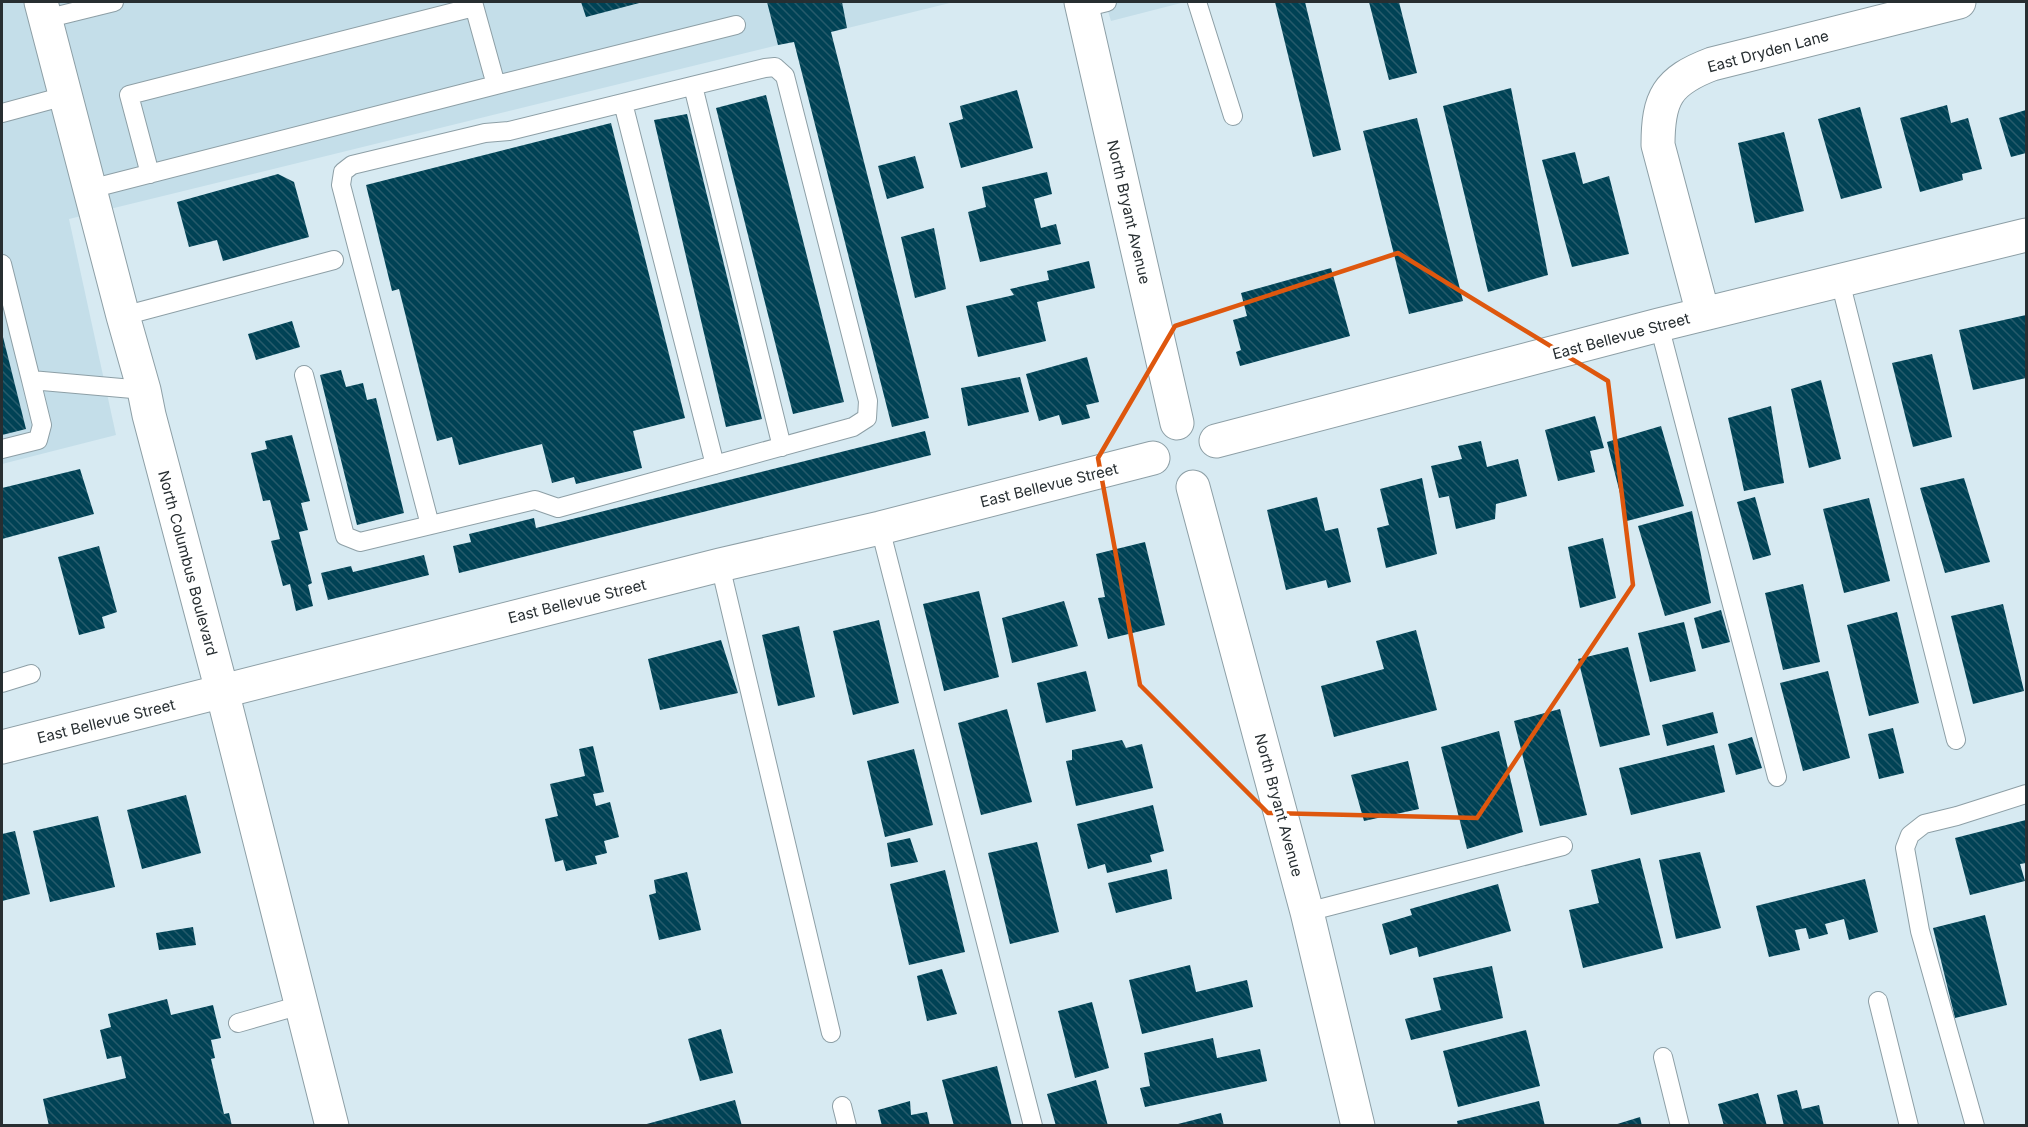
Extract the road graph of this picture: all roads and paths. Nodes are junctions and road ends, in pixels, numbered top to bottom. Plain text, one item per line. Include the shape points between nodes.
1 (114, 2) edge
2 (1197, 2) edge
3 (1959, 2) edge
4 (474, 4) edge
5 (1090, 4) edge
6 (43, 10) edge
7 (736, 25) dead end
8 (496, 85) junction
9 (693, 86) junction
10 (65, 96) junction
11 (623, 103) junction
12 (2, 113) edge
13 (1233, 116) dead end
14 (150, 174) junction
15 (90, 189) junction
16 (2026, 235) edge
17 (334, 260) dead end
18 (2, 264) edge
19 (1840, 281) junction
20 (1703, 314) junction
21 (123, 316) junction
22 (1659, 325) junction
23 (304, 375) dead end
24 (31, 380) junction
25 (144, 390) junction
26 (1178, 423) junction
27 (1216, 441) junction
28 (782, 447) junction
29 (2, 449) edge
30 (1153, 458) junction
31 (714, 465) junction
32 (1193, 487) junction
33 (430, 525) junction
34 (880, 528) junction
35 (720, 565) junction
36 (31, 674) dead end
37 (2, 683) edge
38 (222, 691) junction
39 (1956, 740) dead end
40 (2, 747) edge
41 (1776, 777) dead end
42 (2026, 794) edge
43 (1563, 846) dead end
44 (1307, 912) junction
45 (1878, 1001) dead end
46 (301, 1005) junction
47 (238, 1023) dead end
48 (831, 1033) dead end
49 (1663, 1057) dead end
50 (842, 1106) dead end
51 (332, 1125) edge
52 (847, 1125) edge
53 (1033, 1125) edge
54 (1358, 1125) edge
55 (1680, 1125) edge
56 (1910, 1125) edge
57 (1975, 1125) edge

1 - 6 lane
2 - 13 lane
3 - 20 street, East Dryden Lane via 1713,64 1675,84 1664,99 1658,120 1658,145
4 - 8 lane
4 - 14 lane via 129,94
5 - 26 street, North Bryant Avenue
6 - 10 street, North Columbus Boulevard
7 - 8 lane
8 - 14 lane
9 - 11 lane
9 - 28 lane
9 - 28 lane via 775,67 784,76 868,401 867,418 854,427
10 - 12 lane
10 - 15 street, North Columbus Boulevard
11 - 31 lane
11 - 33 lane via 352,165 343,172 341,185
14 - 15 lane
15 - 21 street, North Columbus Boulevard
16 - 19 street, East Bellevue Street
17 - 21 lane
18 - 24 lane
19 - 20 street, East Bellevue Street
19 - 39 lane
20 - 22 street, East Bellevue Street
21 - 25 street, North Columbus Boulevard
22 - 27 street, East Bellevue Street
22 - 41 lane
23 - 33 lane via 345,536 360,542
24 - 25 lane
24 - 29 lane via 42,425 38,440
25 - 38 street, North Columbus Boulevard
26 - 27 street via 1200,425
26 - 30 street via 1156,440
27 - 32 street via 1219,450 1215,469 1210,477
28 - 31 lane
30 - 32 street via 1167,482
30 - 34 street, East Bellevue Street
31 - 33 lane via 558,508 535,500
32 - 44 street, North Bryant Avenue
34 - 35 street, East Bellevue Street
34 - 53 lane
35 - 38 street, East Bellevue Street
35 - 48 lane
36 - 37 lane
38 - 40 street, East Bellevue Street
38 - 46 street, North Columbus Boulevard
42 - 57 lane via 1924,824 1910,834 1905,848 1920,931
43 - 44 lane
44 - 54 street, North Bryant Avenue
45 - 56 lane
46 - 47 lane
46 - 51 street, North Columbus Boulevard
49 - 55 lane
50 - 52 lane

